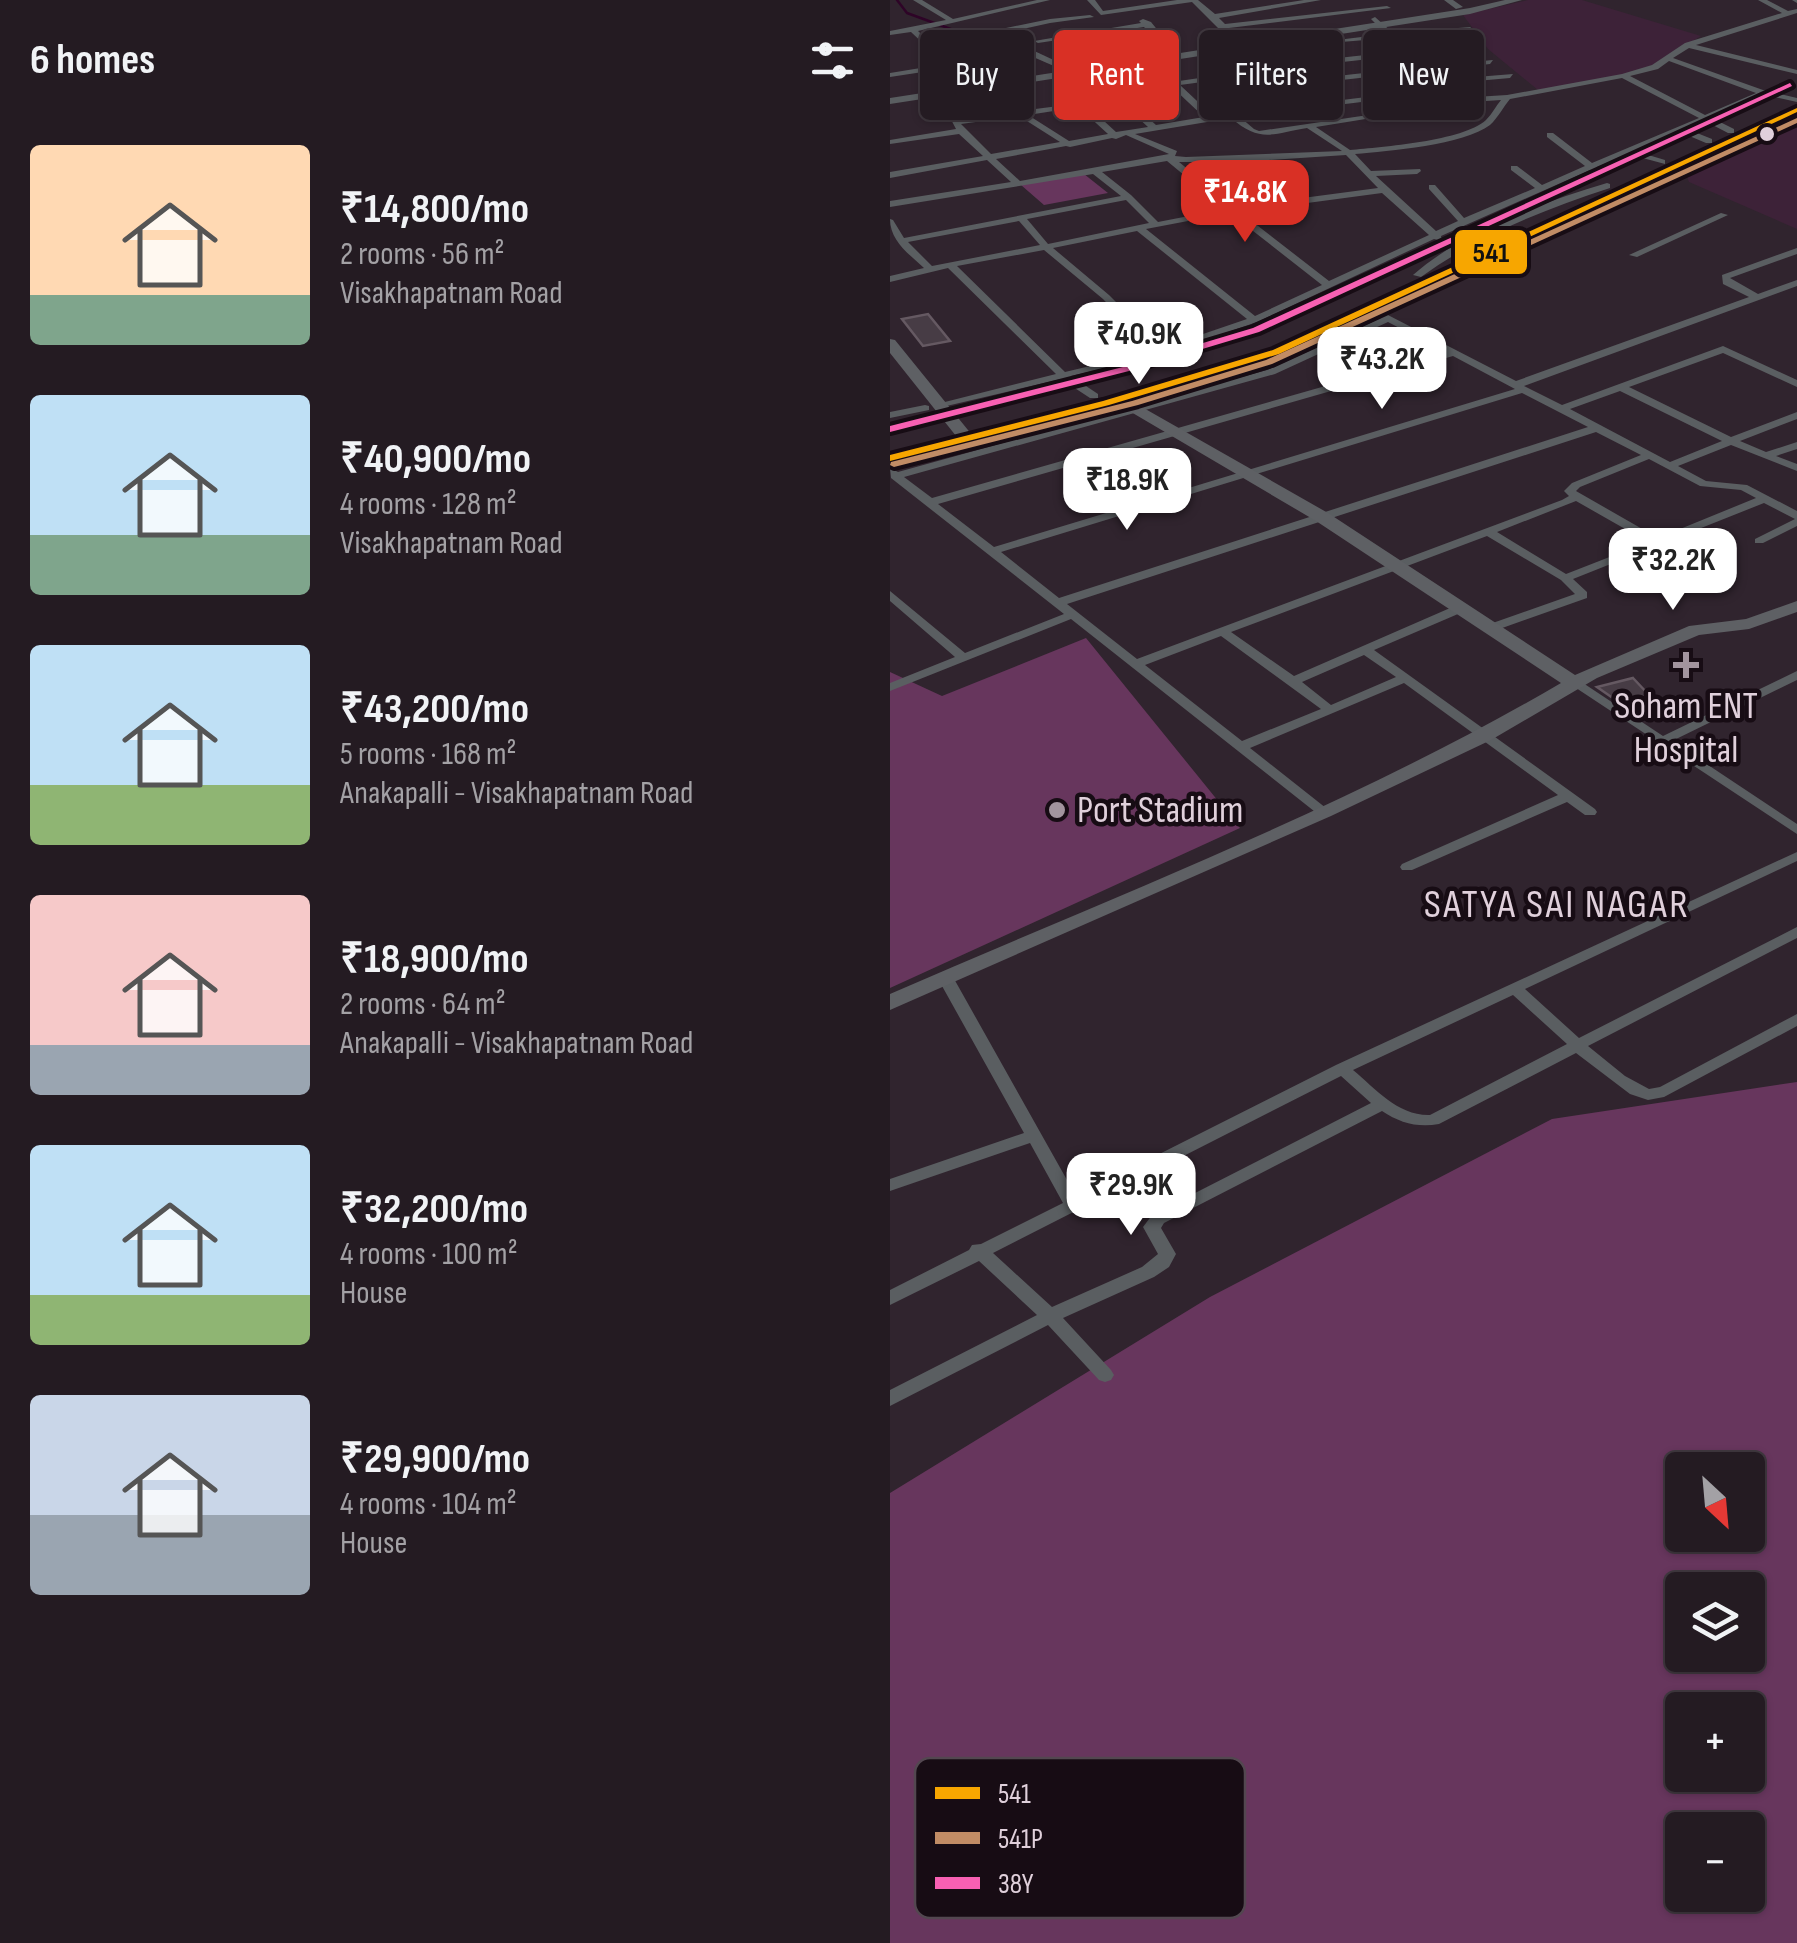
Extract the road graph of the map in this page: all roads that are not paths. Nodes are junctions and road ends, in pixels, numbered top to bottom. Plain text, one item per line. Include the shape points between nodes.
1 (917, 0) edge
2 (995, 0) edge
3 (1046, 0) edge
4 (1091, 0) edge
5 (1193, 0) edge
6 (1317, 0) edge
7 (1448, 0) edge
8 (1518, 0) edge
9 (1762, 0) edge
10 (1491, 2) edge
11 (1006, 7) junction
12 (1388, 8) dead end
13 (1459, 8) junction
14 (1131, 10) junction
15 (1797, 12) edge
16 (1101, 13) junction
17 (1786, 14) junction
18 (1216, 16) junction
19 (1090, 17) junction
20 (1379, 21) junction
21 (946, 23) junction
22 (1148, 24) junction
23 (1222, 27) junction
24 (1468, 29) dead end
25 (912, 30) junction
26 (1010, 30) edge
27 (1099, 30) edge
28 (1107, 30) edge
29 (1153, 30) edge
30 (1228, 30) edge
31 (1317, 30) edge
32 (1387, 30) edge
33 (1457, 30) edge
34 (890, 33) edge
35 (920, 37) edge
36 (1054, 38) edge
37 (1038, 41) dead end
38 (1688, 45) junction
39 (1713, 52) junction
40 (1728, 56) junction
41 (1668, 58) junction
42 (1490, 62) dead end
43 (1484, 63) edge
44 (1681, 64) junction
45 (1694, 68) junction
46 (920, 71) edge
47 (1795, 72) edge
48 (1780, 73) junction
49 (1707, 74) junction
50 (1748, 74) junction
51 (890, 76) edge
52 (1510, 76) dead end
53 (1623, 76) junction
54 (1484, 80) edge
55 (1765, 83) junction
56 (890, 84) edge
57 (1179, 89) edge
58 (920, 94) edge
59 (920, 95) edge
60 (1507, 97) junction
61 (894, 98) edge
62 (1484, 98) edge
63 (1797, 100) edge
64 (1199, 108) edge
65 (1034, 112) edge
66 (1797, 113) edge
67 (1363, 118) edge
68 (1701, 119) junction
69 (955, 120) edge
70 (990, 120) edge
71 (1030, 120) edge
72 (1145, 120) edge
73 (1199, 120) edge
74 (1239, 120) edge
75 (958, 126) junction
76 (1310, 127) junction
77 (1154, 128) junction
78 (1680, 129) junction
79 (1731, 131) junction
80 (1128, 134) junction
81 (1550, 135) dead end
82 (1116, 137) junction
83 (1709, 141) junction
84 (890, 142) edge
85 (1070, 145) junction
86 (1346, 150) junction
87 (1626, 152) junction
88 (988, 157) junction
89 (1245, 157) junction
90 (1169, 158) junction
91 (1665, 165) junction
92 (1514, 168) dead end
93 (1594, 168) junction
94 (1094, 170) junction
95 (1417, 171) dead end
96 (1369, 174) junction
97 (890, 175) edge
98 (1018, 184) junction
99 (1608, 186) junction
100 (1432, 187) dead end
101 (1542, 189) junction
102 (1384, 190) junction
103 (1128, 197) junction
104 (1292, 201) junction
105 (890, 204) edge
106 (1232, 210) junction
107 (1724, 215) dead end
108 (1021, 218) junction
109 (890, 222) edge
110 (1463, 222) junction
111 (1156, 225) junction
112 (1139, 228) junction
113 (1432, 236) junction
114 (901, 241) junction
115 (1046, 246) junction
116 (1456, 247) junction
117 (1797, 252) edge
118 (1634, 254) dead end
119 (950, 265) junction
120 (929, 268) junction
121 (1418, 275) junction
122 (890, 279) edge
123 (1797, 283) edge
124 (1328, 285) junction
125 (1759, 298) junction
126 (1372, 309) junction
127 (1389, 318) junction
128 (1254, 320) junction
129 (890, 343) edge
130 (1160, 352) junction
131 (1452, 353) junction
132 (890, 364) edge
133 (1064, 376) junction
134 (1797, 384) edge
135 (1520, 387) junction
136 (1622, 388) junction
137 (1094, 396) junction
138 (1119, 399) junction
139 (931, 406) junction
140 (1136, 409) junction
141 (1561, 409) junction
142 (890, 416) edge
143 (1794, 418) edge
144 (1597, 428) junction
145 (1177, 432) junction
146 (956, 436) junction
147 (1728, 440) junction
148 (1797, 445) edge
149 (890, 447) edge
150 (1648, 456) junction
151 (1764, 456) junction
152 (890, 458) edge
153 (1669, 466) junction
154 (1797, 468) edge
155 (892, 472) edge
156 (1252, 474) junction
157 (1576, 498) junction
158 (1764, 500) junction
159 (928, 504) junction
160 (1322, 517) junction
161 (1797, 519) edge
162 (1488, 532) junction
163 (1758, 541) dead end
164 (1657, 542) junction
165 (990, 552) junction
166 (1396, 568) junction
167 (1565, 578) junction
168 (890, 595) edge
169 (1056, 604) junction
170 (1797, 606) edge
171 (1461, 608) junction
172 (1071, 615) junction
173 (1492, 628) junction
174 (1224, 633) junction
175 (1367, 652) junction
176 (962, 657) junction
177 (1138, 663) junction
178 (1796, 675) edge
179 (1405, 678) junction
180 (1293, 681) junction
181 (1573, 682) junction
182 (890, 687) edge
183 (1330, 710) junction
184 (1484, 736) junction
185 (1662, 741) junction
186 (1240, 746) junction
187 (1568, 796) junction
188 (1324, 812) junction
189 (1590, 812) dead end
190 (1797, 830) edge
191 (1797, 856) edge
192 (1406, 868) dead end
193 (1797, 932) edge
194 (945, 977) junction
195 (1516, 989) junction
196 (890, 1003) edge
197 (1797, 1020) edge
198 (1578, 1046) junction
199 (1342, 1069) junction
200 (1385, 1103) junction
201 (1034, 1136) junction
202 (890, 1185) edge
203 (1072, 1204) junction
204 (978, 1250) junction
205 (890, 1298) edge
206 (1050, 1316) junction
207 (1105, 1375) dead end
208 (890, 1399) edge

1 - 21 street
2 - 11 street
3 - 11 street
4 - 16 street
5 - 14 street
5 - 18 street
6 - 18 street
7 - 13 street
8 - 10 street
9 - 17 street
10 - 13 street
10 - 20 street
11 - 21 street
12 - 23 street
13 - 20 street
14 - 16 street
14 - 22 street
15 - 17 street
16 - 19 street
17 - 38 street
18 - 23 street
19 - 26 street
19 - 27 street
20 - 31 street
20 - 32 street
21 - 25 street
22 - 28 street
22 - 29 street
23 - 30 street
24 - 33 street
25 - 34 street
25 - 35 street
36 - 37 street
38 - 39 street
38 - 41 street
39 - 40 street
39 - 44 street
40 - 45 street
40 - 50 street
41 - 44 street
41 - 53 street
42 - 43 street
44 - 45 street
45 - 49 street
46 - 51 street
47 - 48 street
48 - 50 street via 1761,64
48 - 55 street
49 - 50 street
49 - 50 street
50 - 55 street
52 - 54 street
53 - 60 street
53 - 68 street
55 - 63 street
55 - 68 street
56 - 61 street
57 - 64 street
58 - 61 street
59 - 61 street
60 - 62 street
60 - 86 street via 1488,122 1460,134
63 - 79 main road
65 - 82 street via 1080,107
66 - 91 main road
67 - 76 street
68 - 78 street
68 - 79 street
69 - 75 street
70 - 75 street
71 - 85 street
72 - 77 street
73 - 77 street
74 - 76 street via 1254,132
75 - 84 street
75 - 88 street
76 - 86 street
77 - 80 street
78 - 83 street
78 - 87 street
79 - 83 main road
80 - 82 street
80 - 90 street via 1174,153
81 - 93 street
82 - 85 street
83 - 91 main road
85 - 88 street
86 - 89 street
86 - 96 street
87 - 91 street
87 - 93 street
88 - 97 street
88 - 98 street
89 - 90 street
89 - 104 street
90 - 94 street
90 - 106 street
91 - 99 main road
91 - 126 main road
92 - 101 street
93 - 101 street
94 - 98 street
94 - 103 street
95 - 96 street
96 - 102 street
98 - 105 street
99 - 116 street
99 - 121 main road
100 - 110 street
101 - 110 street
102 - 104 street
102 - 113 street
103 - 108 street
103 - 111 street
104 - 106 street
106 - 111 street
106 - 124 street
107 - 118 street
108 - 114 street
108 - 115 street
109 - 114 street
110 - 113 street
111 - 112 street
112 - 115 street
112 - 128 street
113 - 116 street
113 - 124 street
114 - 120 street
115 - 119 street
115 - 130 street
116 - 121 street
117 - 125 street via 1725,277
119 - 120 street
119 - 133 street
120 - 122 street
121 - 137 main road via 1262,346
123 - 125 street
124 - 128 street
125 - 135 street
126 - 127 street
126 - 138 main road via 1276,352
127 - 131 street
127 - 140 street via 1271,372
128 - 130 street
129 - 139 main road
130 - 133 street
131 - 135 street
131 - 145 street
132 - 139 main road
133 - 137 street
133 - 139 street
134 - 136 street via 1723,349
135 - 141 street
135 - 156 street
136 - 141 street
136 - 147 street
137 - 146 main road
138 - 140 main road
138 - 146 main road
139 - 142 street
139 - 146 main road
140 - 145 main road
140 - 155 street
141 - 144 street
143 - 147 street
144 - 150 street
144 - 160 street
145 - 156 main road
145 - 159 street
146 - 149 main road
146 - 152 main road
147 - 151 street
147 - 153 street
148 - 151 street
150 - 153 street
150 - 157 street via 1576,485 1570,491
151 - 154 street
153 - 158 street via 1704,484 1734,484
155 - 159 street
156 - 160 main road
156 - 165 street
157 - 162 street
157 - 164 street
158 - 161 street
158 - 164 street
159 - 165 street
160 - 166 main road
160 - 169 street
161 - 163 street
162 - 166 street
162 - 167 street
164 - 167 street
165 - 169 street
166 - 171 main road
166 - 174 street
167 - 173 street via 1582,592 1580,598
168 - 176 street
169 - 172 street
170 - 181 main road via 1749,624 1695,630
171 - 173 main road
171 - 175 street
172 - 176 street
172 - 177 street
173 - 181 main road
174 - 177 street
174 - 180 street
175 - 179 street
175 - 180 street
176 - 182 street
177 - 186 street
178 - 185 street
179 - 183 street
179 - 184 street
180 - 183 street
181 - 184 main road
181 - 185 street
183 - 186 street
184 - 187 street
184 - 188 main road
185 - 190 street
186 - 188 street
187 - 189 street
187 - 192 street
188 - 194 main road
191 - 195 street
193 - 198 street
194 - 196 main road
194 - 201 street
195 - 198 street
195 - 199 street
197 - 198 street via 1649,1095
198 - 200 street via 1433,1120 1402,1120
199 - 200 street
199 - 203 street
200 - 206 street via 1158,1220 1152,1227 1167,1254 1163,1262
201 - 202 street
201 - 203 street
203 - 204 street
204 - 205 street
204 - 206 street
206 - 207 street
206 - 208 street

